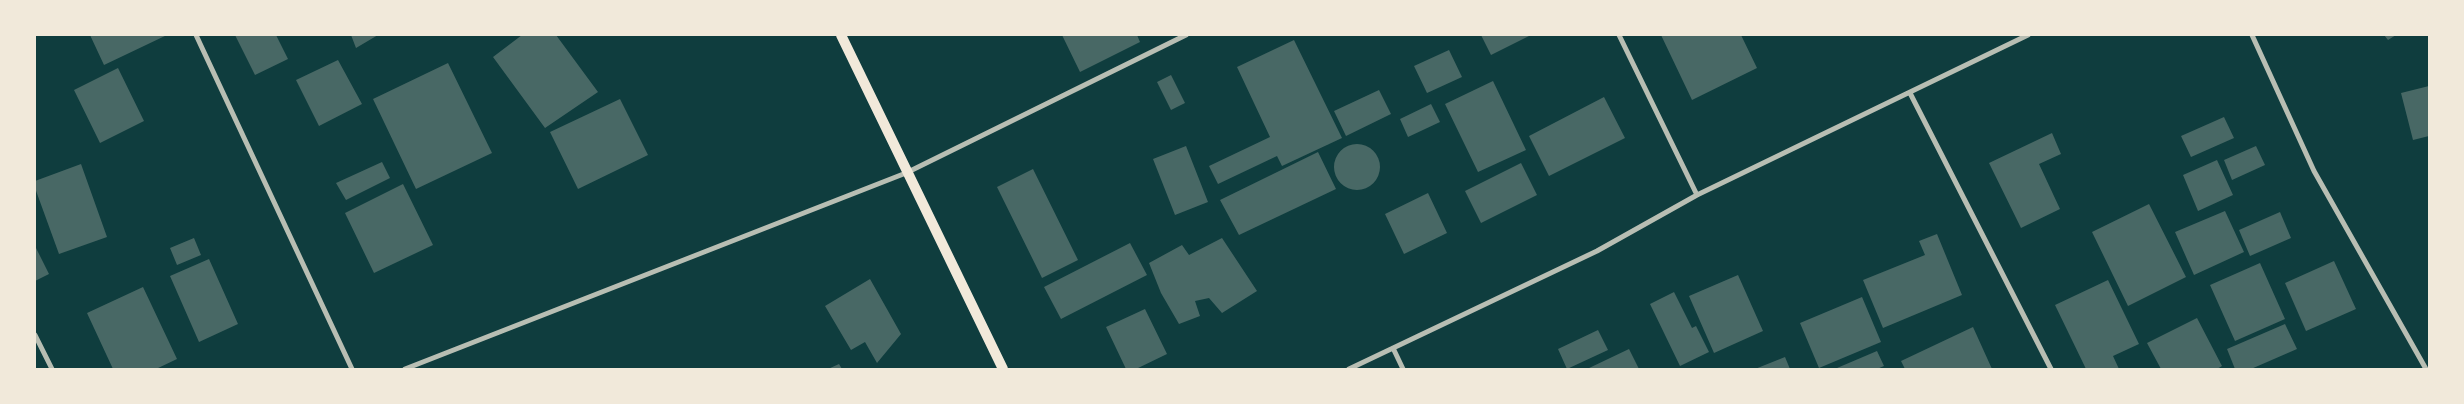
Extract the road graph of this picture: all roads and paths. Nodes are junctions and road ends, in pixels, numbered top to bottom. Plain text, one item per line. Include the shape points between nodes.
1 (196, 35) edge
2 (840, 35) edge
3 (1186, 35) edge
4 (1620, 35) edge
5 (2028, 35) edge
6 (2252, 35) edge
7 (1910, 93) junction
8 (906, 173) junction
9 (1697, 195) junction
10 (35, 335) edge
11 (1393, 348) junction
12 (52, 369) edge
13 (352, 369) edge
14 (404, 369) edge
15 (1003, 369) edge
16 (1349, 369) edge
17 (1403, 369) edge
18 (2051, 369) edge
19 (2426, 369) edge

1 - 13 street
2 - 8 main road
3 - 8 street
4 - 9 street
5 - 7 street
6 - 19 street via 2314,171
7 - 9 street
7 - 18 street
8 - 14 street
8 - 15 main road
9 - 11 street via 1598,251
10 - 12 street
11 - 16 street
11 - 17 street

